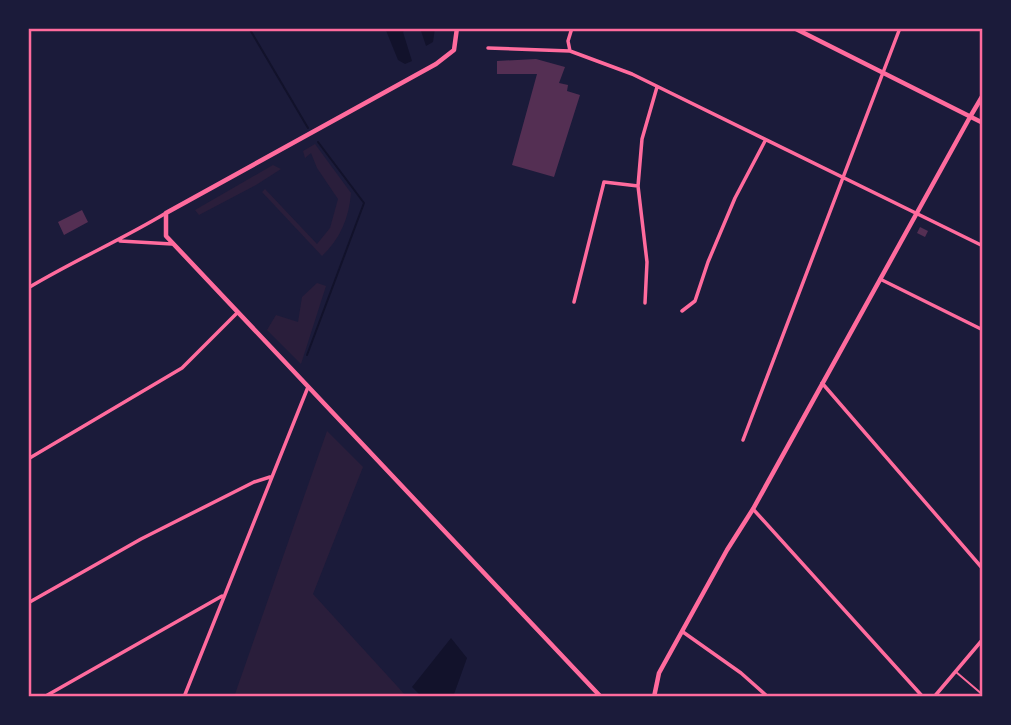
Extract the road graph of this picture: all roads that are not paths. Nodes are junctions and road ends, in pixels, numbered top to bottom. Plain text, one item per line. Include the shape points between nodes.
1 (457, 28) edge
2 (572, 28) edge
3 (794, 28) edge
4 (900, 28) edge
5 (488, 48) dead end
6 (570, 51) junction
7 (883, 74) junction
8 (657, 87) junction
9 (983, 95) edge
10 (970, 117) junction
11 (983, 123) edge
12 (765, 141) junction
13 (843, 178) junction
14 (638, 186) junction
15 (166, 213) junction
16 (916, 213) junction
17 (119, 240) junction
18 (174, 244) junction
19 (983, 246) edge
20 (880, 279) junction
21 (28, 288) edge
22 (574, 302) dead end
23 (645, 303) dead end
24 (682, 311) dead end
25 (238, 312) junction
26 (983, 330) edge
27 (822, 383) junction
28 (308, 386) junction
29 (743, 440) dead end
30 (28, 459) edge
31 (270, 477) junction
32 (753, 509) junction
33 (983, 569) edge
34 (224, 595) junction
35 (28, 603) edge
36 (682, 632) junction
37 (983, 639) edge
38 (956, 672) junction
39 (983, 695) edge
40 (44, 697) edge
41 (184, 697) edge
42 (601, 697) edge
43 (654, 697) edge
44 (768, 697) edge
45 (923, 697) edge
46 (934, 697) edge

1 - 15 street via 454,50 418,75
2 - 6 street
3 - 7 street
4 - 7 street
5 - 6 street
6 - 8 street
7 - 10 street
7 - 13 street
8 - 12 street
8 - 14 street via 642,139
9 - 10 street
10 - 11 street
10 - 16 street
12 - 13 street
12 - 24 street via 735,198 695,301
13 - 16 street
13 - 29 street
14 - 22 street via 604,182
14 - 23 street via 648,262
15 - 17 street
15 - 18 street via 166,236
16 - 19 street
16 - 20 street
17 - 18 street
17 - 21 street
18 - 25 street
20 - 26 street
20 - 27 street
25 - 28 street
25 - 30 street via 183,368
27 - 32 street
27 - 33 street
28 - 31 street
28 - 42 street
31 - 34 street
31 - 35 street via 141,539
32 - 36 street
32 - 45 street
34 - 40 street
34 - 41 street
36 - 43 street via 659,673
36 - 44 street
37 - 38 street
38 - 39 lane
38 - 46 street

